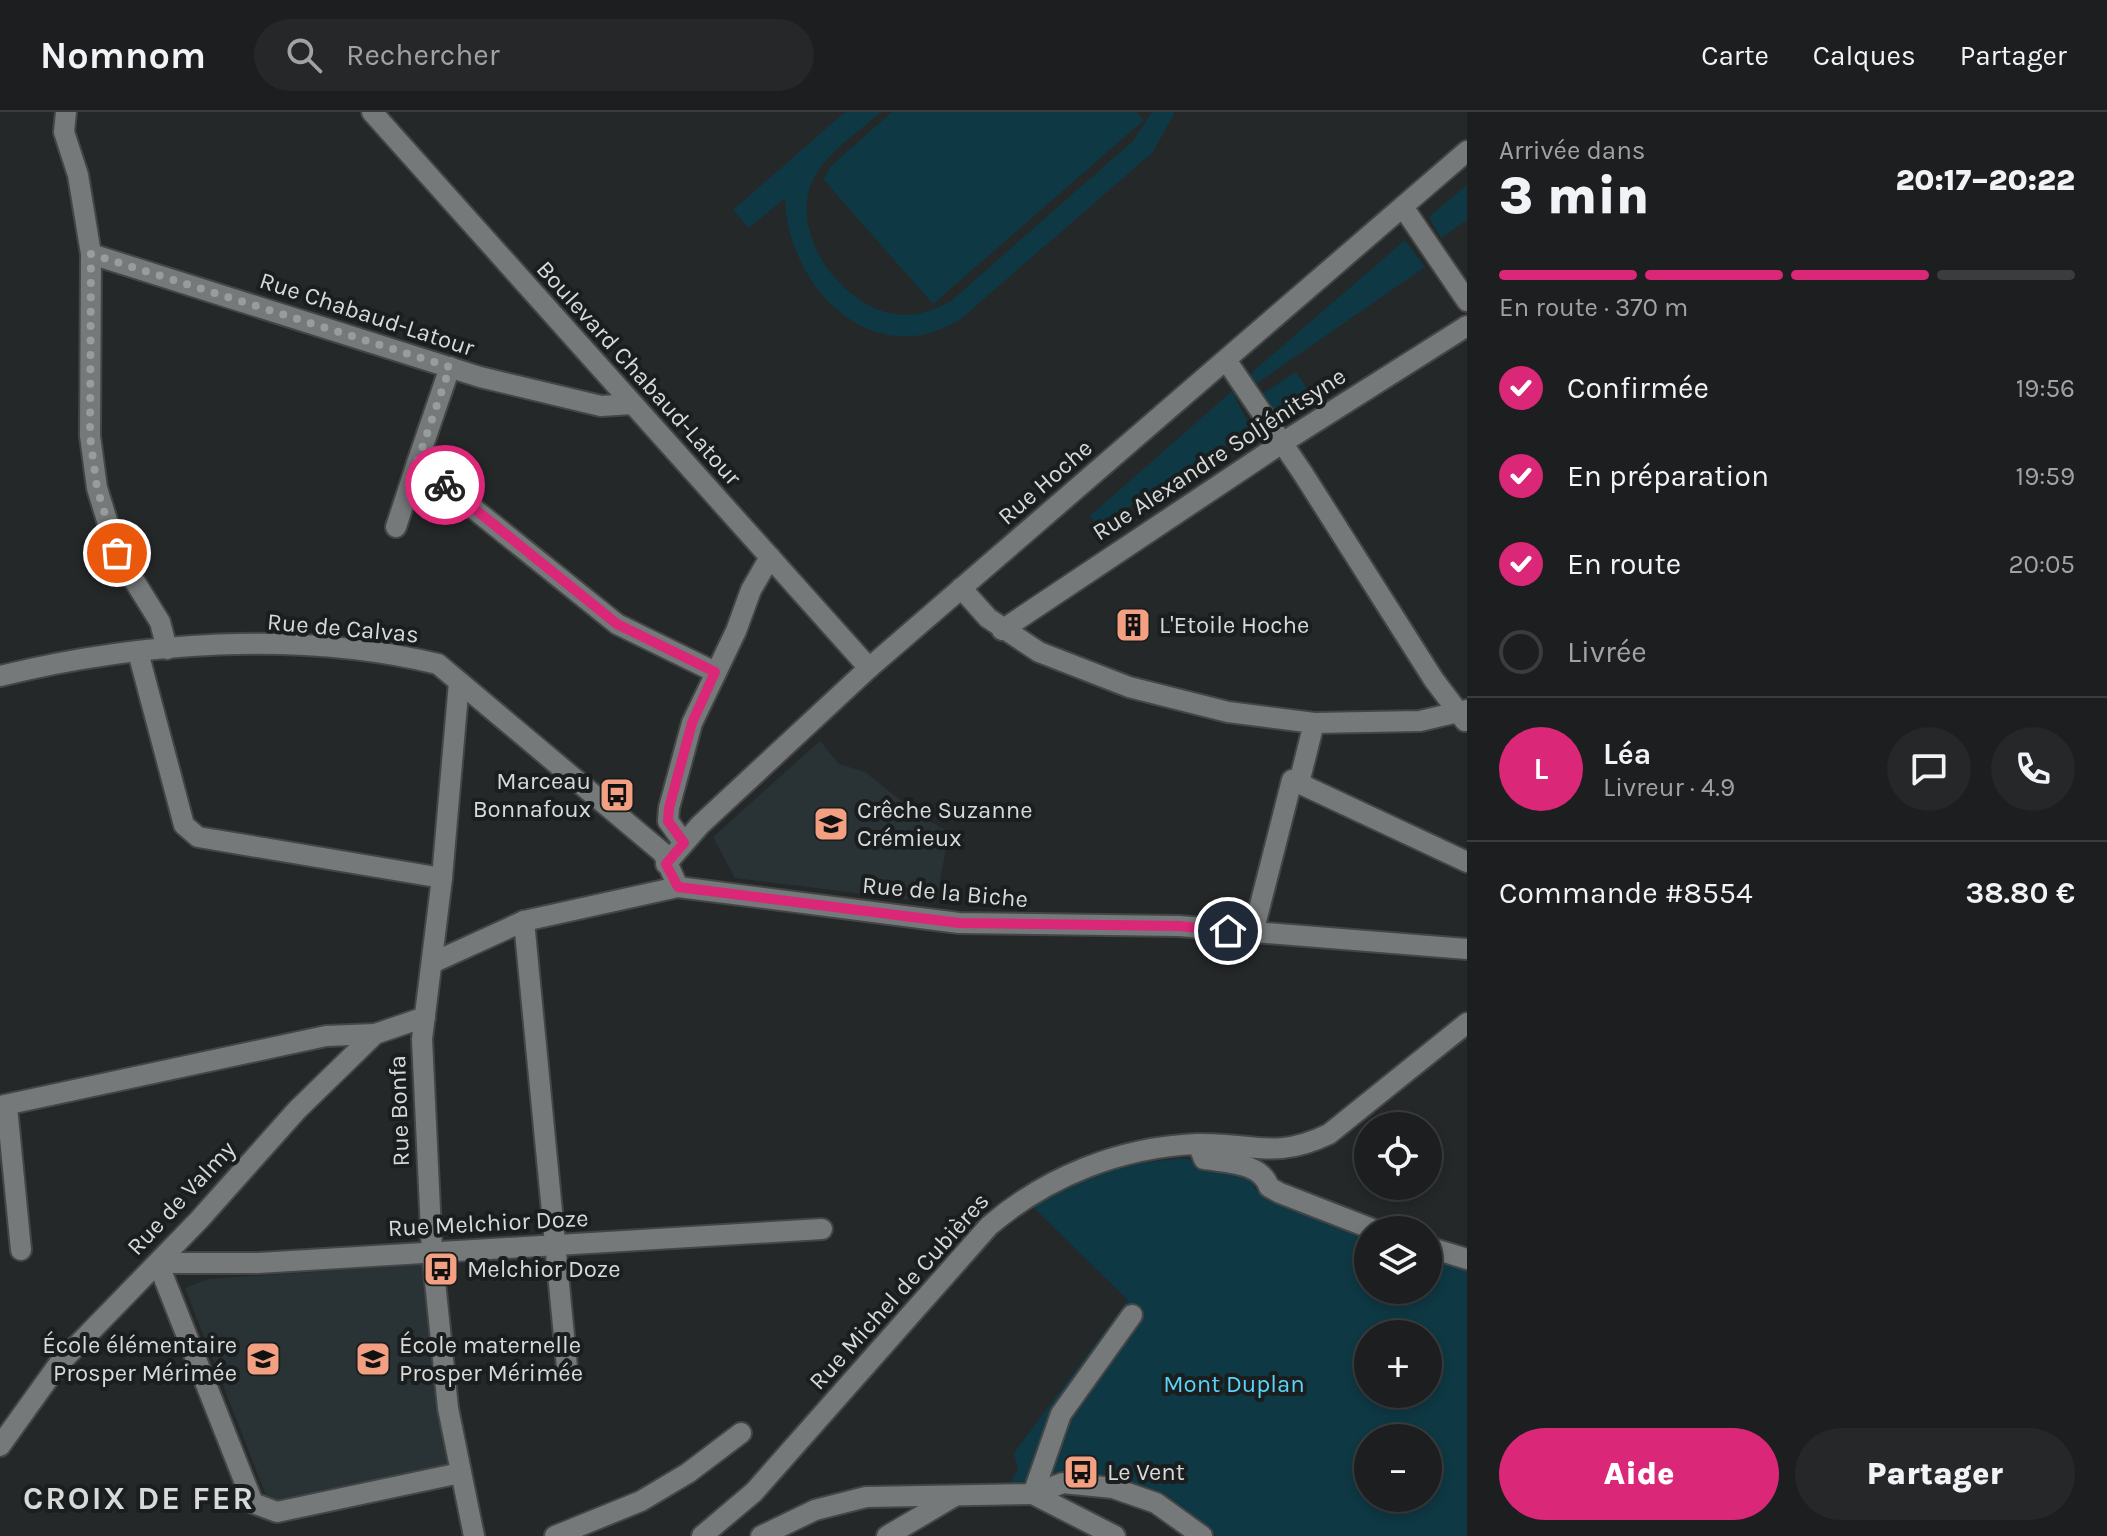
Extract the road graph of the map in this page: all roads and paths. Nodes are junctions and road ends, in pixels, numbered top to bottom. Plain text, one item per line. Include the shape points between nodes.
1 (66, 112) edge
2 (372, 112) edge
3 (1467, 151) edge
4 (1403, 207) junction
5 (91, 254) junction
6 (1467, 301) edge
7 (1467, 326) edge
8 (1226, 360) junction
9 (450, 367) junction
10 (632, 404) junction
11 (1282, 443) junction
12 (417, 463) junction
13 (396, 527) dead end
14 (770, 557) junction
15 (961, 588) junction
16 (1002, 630) junction
17 (167, 649) junction
18 (138, 652) junction
19 (869, 668) junction
20 (715, 672) junction
21 (0, 676) edge
22 (459, 682) junction
23 (1465, 716) edge
24 (1314, 723) junction
25 (1299, 783) junction
26 (684, 843) junction
27 (664, 858) junction
28 (1467, 862) edge
29 (442, 878) junction
30 (678, 887) junction
31 (524, 921) junction
32 (1253, 933) junction
33 (1467, 949) edge
34 (432, 963) junction
35 (425, 1017) junction
36 (1467, 1023) edge
37 (375, 1034) junction
38 (3, 1107) edge
39 (1198, 1144) junction
40 (1354, 1222) edge
41 (822, 1229) dead end
42 (557, 1246) junction
43 (21, 1250) dead end
44 (1442, 1251) edge
45 (432, 1252) junction
46 (1467, 1259) edge
47 (158, 1263) junction
48 (1132, 1315) dead end
49 (567, 1367) dead end
50 (741, 1433) dead end
51 (0, 1446) edge
52 (460, 1473) junction
53 (1033, 1494) junction
54 (955, 1496) junction
55 (474, 1536) edge
56 (555, 1536) edge
57 (702, 1536) edge
58 (761, 1536) edge
59 (887, 1536) edge
60 (1115, 1536) edge
61 (1202, 1536) edge

1 - 5 street via 64,132 78,175
2 - 10 street, Boulevard Chabaud-Latour
3 - 4 street, Rue Hoche
4 - 6 street
4 - 8 street, Rue Hoche
5 - 9 street, Rue Chabaud-Latour
5 - 17 street via 90,436 97,488 117,553 160,622
7 - 11 street, Rue Alexandre Soljénitsyne
8 - 11 street
8 - 15 street, Rue Hoche
9 - 10 street, Rue Chabaud-Latour via 601,406
9 - 12 street
10 - 14 street, Boulevard Chabaud-Latour
11 - 16 street, Rue Alexandre Soljénitsyne
11 - 23 street via 1434,680
12 - 13 street
12 - 20 street via 617,624
14 - 19 street, Boulevard Chabaud-Latour
14 - 20 street
15 - 16 street
15 - 19 street, Rue Hoche
16 - 24 street via 1039,652 1129,687 1228,712
17 - 18 street, Rue de Calvas
17 - 22 street, Rue de Calvas via 293,646 399,654 438,664
18 - 21 street, Rue de Calvas
18 - 29 street via 184,825 198,837
19 - 26 street, Rue Hoche
20 - 26 street via 692,723 669,808 668,821
22 - 27 street, Rue de Calvas
22 - 29 street, Rue Bonfa
23 - 24 street
24 - 25 street
25 - 28 street
25 - 32 street via 1292,780
26 - 27 street, Rue Hoche
27 - 30 street
29 - 34 street, Rue Bonfa
30 - 31 street, Rue de la Biche
30 - 32 street, Rue de la Biche via 959,923 1179,926
31 - 34 street, Rue de la Biche
31 - 42 street
32 - 33 street, Rue de la Biche
34 - 35 street, Rue Bonfa
35 - 37 street, Rue de Valmy
35 - 45 street, Rue Bonfa
36 - 39 street, Rue Michel de Cubières via 1329,1134 1305,1146 1273,1151
37 - 38 street via 326,1036
37 - 47 street, Rue de Valmy via 297,1110
38 - 43 street
39 - 40 street via 1204,1159 1255,1169 1280,1193
39 - 57 street, Rue Michel de Cubières via 1123,1153 1015,1204 989,1226 754,1492
41 - 42 street, Rue Melchior Doze
42 - 45 street, Rue Melchior Doze
42 - 49 street
44 - 46 street
45 - 47 street, Rue Melchior Doze via 258,1263
45 - 52 street, Rue Bonfa
47 - 51 street, Rue de Valmy via 58,1365
47 - 52 street via 253,1503 277,1512
48 - 53 street via 1061,1414
50 - 56 street via 641,1501
52 - 55 street, Rue Bonfa
53 - 54 street
53 - 60 street
53 - 61 street via 1063,1483 1113,1488 1156,1503
54 - 58 street via 866,1497 815,1510
54 - 59 street

